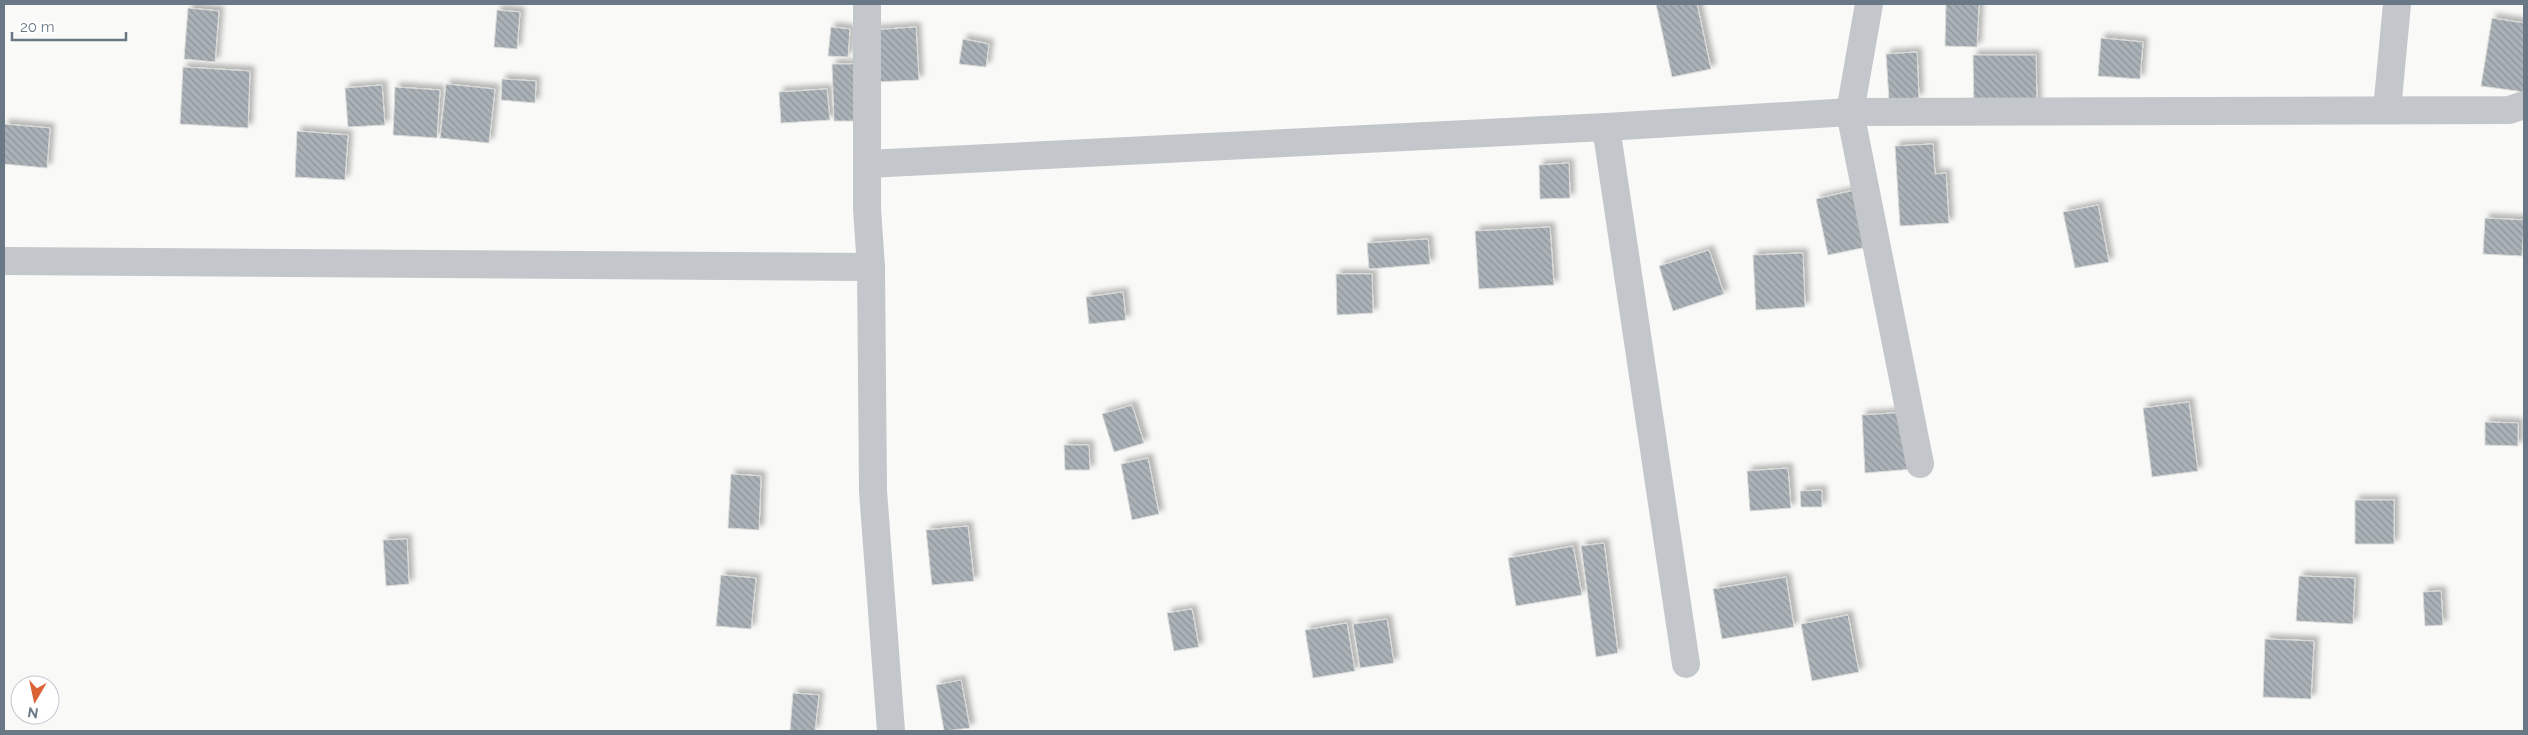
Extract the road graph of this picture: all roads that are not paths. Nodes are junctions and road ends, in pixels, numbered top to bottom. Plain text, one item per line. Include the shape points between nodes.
1 (867, 4) edge
2 (1869, 4) edge
3 (2397, 4) edge
4 (2524, 105) edge
5 (2387, 110) junction
6 (1850, 112) junction
7 (1606, 127) junction
8 (867, 164) junction
9 (4, 261) edge
10 (871, 267) junction
11 (1920, 464) dead end
12 (1686, 664) dead end
13 (891, 731) edge

1 - 8 street
2 - 6 street
3 - 5 street
4 - 5 street via 2509,110
5 - 6 street
6 - 7 street
6 - 11 street
7 - 8 street
7 - 12 street
8 - 10 street
9 - 10 street
10 - 13 street via 874,492

